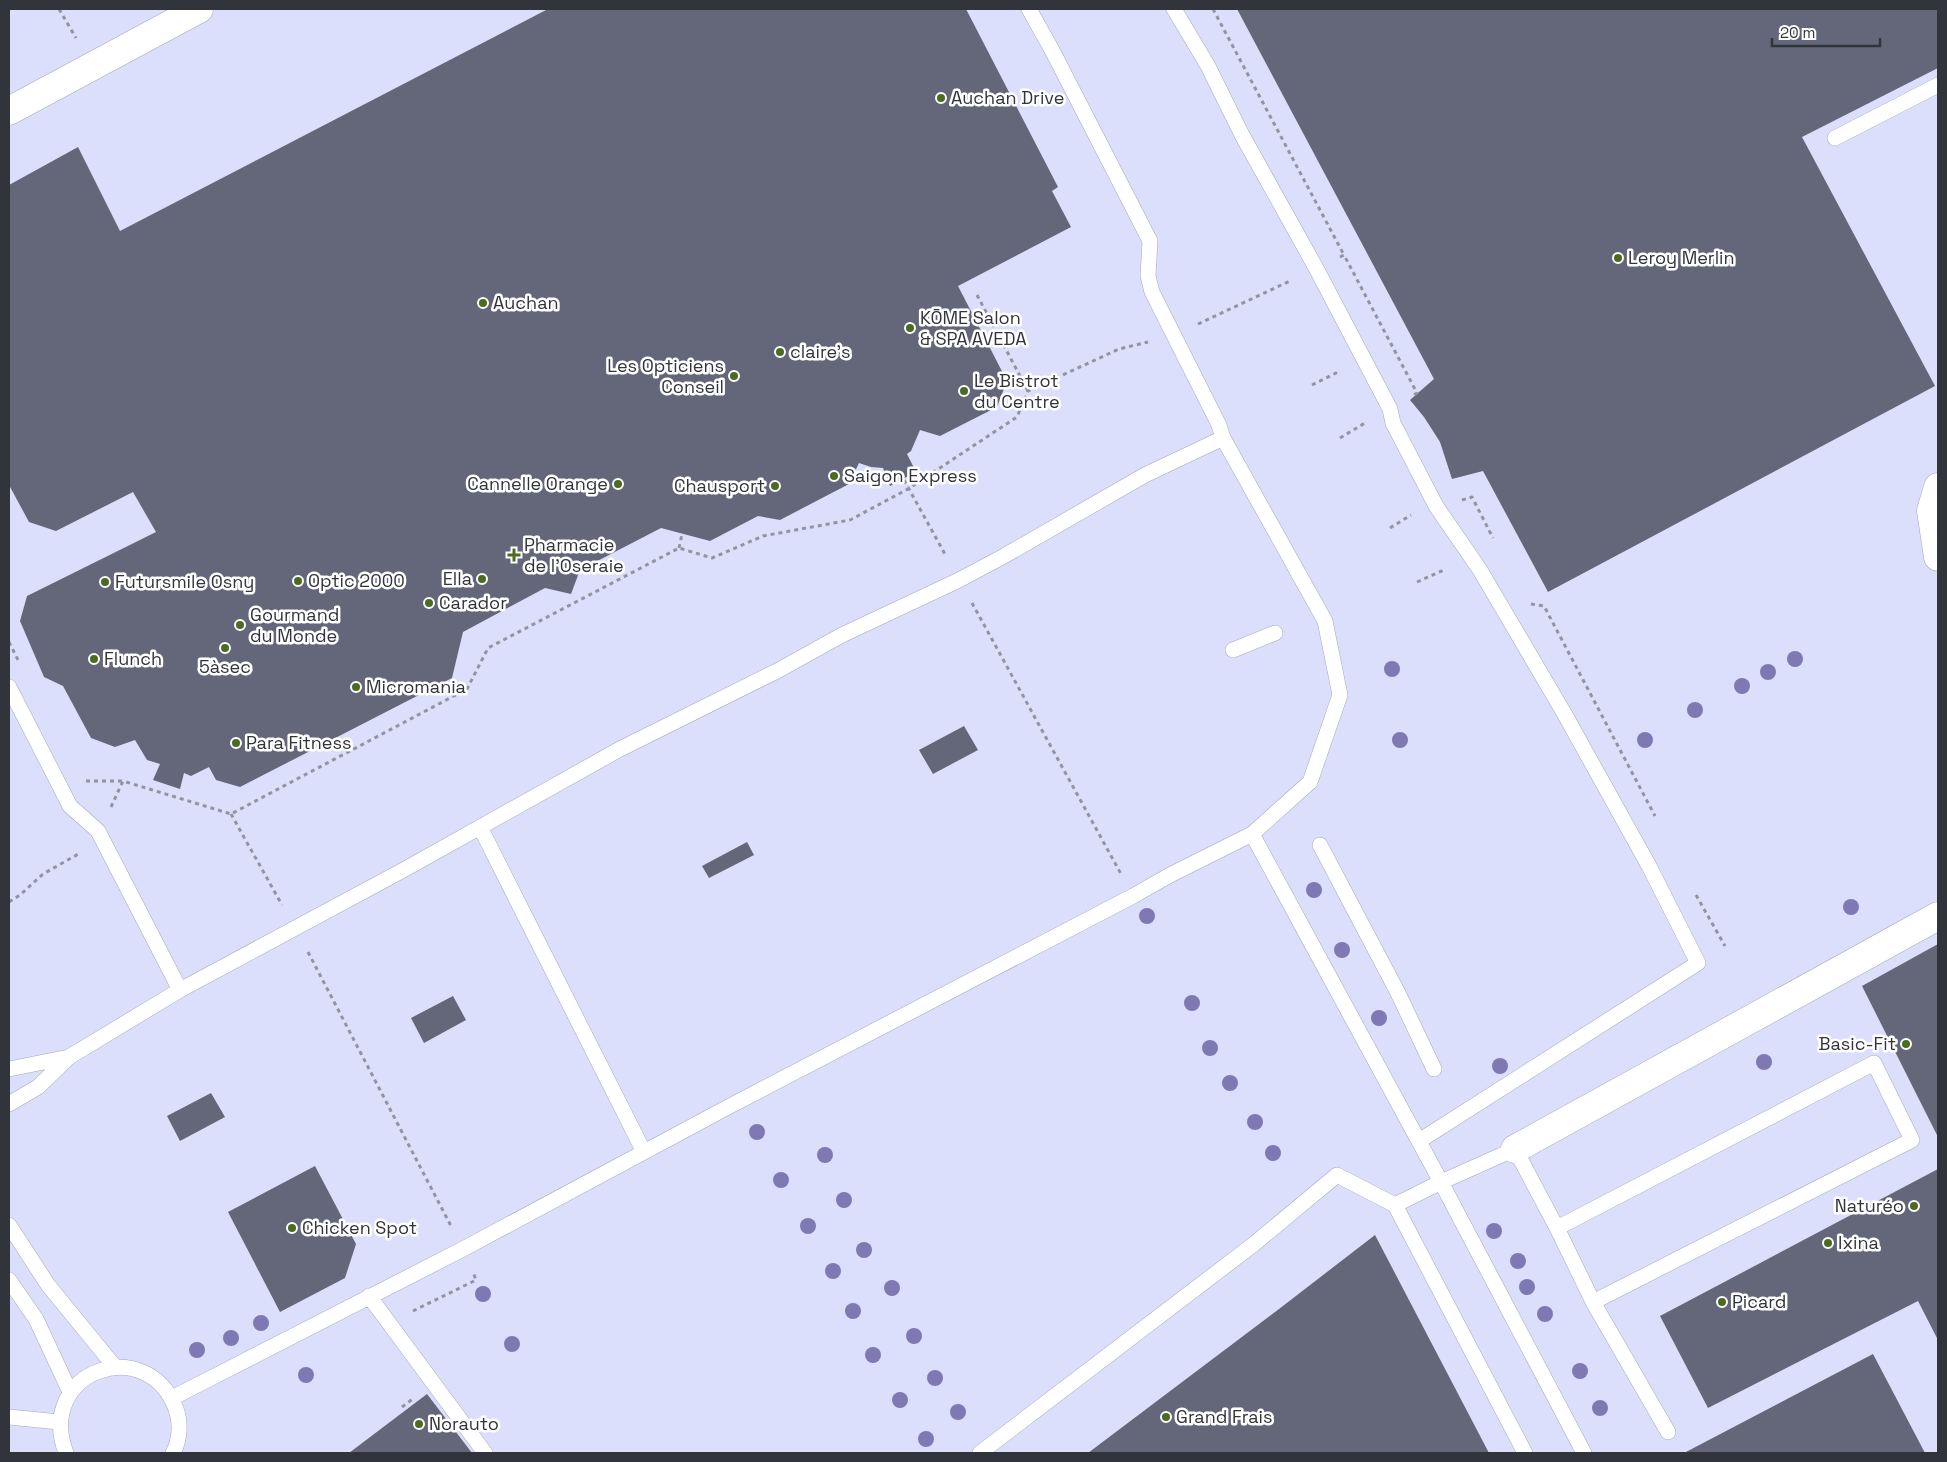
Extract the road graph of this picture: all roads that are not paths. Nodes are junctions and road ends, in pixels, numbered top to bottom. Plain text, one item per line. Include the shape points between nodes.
1 (199, 9) edge
2 (1029, 9) edge
3 (1174, 9) edge
4 (1938, 85) edge
5 (9, 111) edge
6 (1835, 138) dead end
7 (1223, 438) junction
8 (1938, 487) edge
9 (1938, 557) edge
10 (1275, 633) dead end
11 (1233, 650) dead end
12 (9, 688) edge
13 (480, 827) junction
14 (1252, 834) junction
15 (1320, 845) dead end
16 (1938, 916) edge
17 (180, 990) junction
18 (69, 1057) junction
19 (9, 1069) edge
20 (1434, 1069) dead end
21 (9, 1104) edge
22 (1419, 1142) junction
23 (1515, 1149) junction
24 (644, 1152) junction
25 (1441, 1182) junction
26 (1395, 1205) junction
27 (9, 1225) edge
28 (1557, 1228) junction
29 (9, 1280) edge
30 (369, 1296) junction
31 (1593, 1302) junction
32 (115, 1367) junction
33 (70, 1392) junction
34 (172, 1398) junction
35 (9, 1417) edge
36 (59, 1422) junction
37 (1668, 1432) dead end
38 (66, 1453) edge
39 (172, 1453) edge
40 (485, 1453) edge
41 (980, 1453) edge
42 (1525, 1453) edge
43 (1584, 1453) edge

1 - 5 street
2 - 7 lane via 1150,241 1148,276 1152,292
3 - 22 lane via 1316,268 1390,409 1393,423 1436,506 1480,570 1564,713 1649,866 1698,963
4 - 6 lane
7 - 13 lane via 1145,475 959,580 842,635 620,749
7 - 14 lane via 1325,621 1340,695 1310,782
8 - 9 street via 1931,511
10 - 11 lane
12 - 17 lane via 70,806 98,831
13 - 17 lane
13 - 24 lane
14 - 22 lane
14 - 24 lane
15 - 20 lane
16 - 23 street
17 - 18 lane
18 - 19 lane
18 - 21 lane via 38,1087
22 - 25 lane
23 - 25 lane
23 - 28 lane
24 - 30 lane
25 - 26 lane
25 - 43 lane
26 - 41 lane via 1336,1174 1247,1249
26 - 42 lane
27 - 32 lane via 48,1285
28 - 31 lane
28 - 31 lane via 1874,1063 1912,1140
29 - 33 lane via 36,1319
30 - 34 lane
30 - 40 lane
31 - 37 lane
32 - 33 lane via 82,1379
32 - 34 lane via 132,1368 148,1374 162,1384
33 - 36 lane
34 - 39 lane via 178,1415 179,1433
35 - 36 lane
36 - 38 lane via 60,1439

